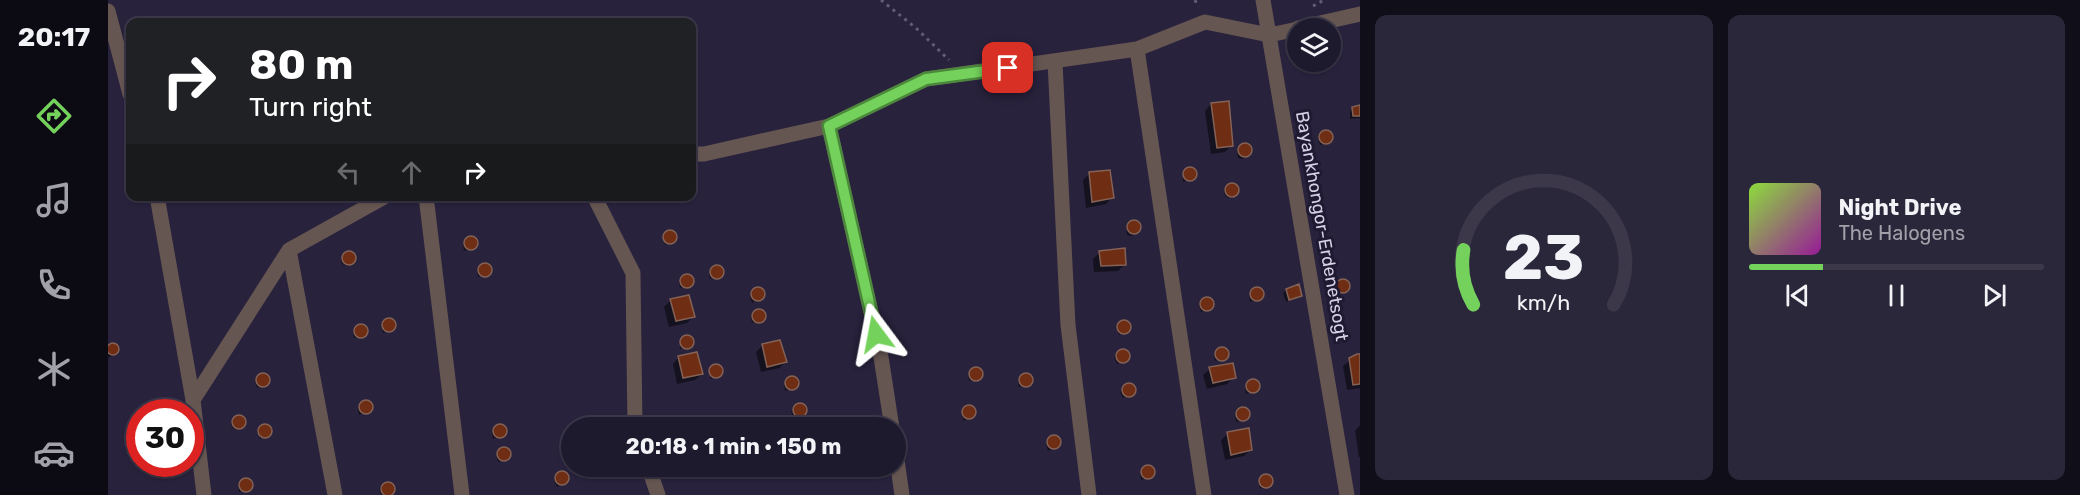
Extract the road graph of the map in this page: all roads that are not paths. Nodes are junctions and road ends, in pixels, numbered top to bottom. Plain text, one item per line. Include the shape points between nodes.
1 (1263, 0) edge
2 (108, 11) edge
3 (1360, 14) edge
4 (1341, 18) edge
5 (111, 27) edge
6 (1287, 31) edge
7 (1269, 35) junction
8 (1137, 49) junction
9 (1055, 62) junction
10 (126, 80) edge
11 (829, 126) junction
12 (696, 154) edge
13 (158, 201) edge
14 (377, 201) edge
15 (427, 201) edge
16 (597, 201) edge
17 (289, 250) junction
18 (193, 399) edge
19 (194, 399) edge
20 (635, 417) edge
21 (890, 417) edge
22 (202, 477) edge
23 (652, 477) edge
24 (899, 477) edge
25 (204, 495) edge
26 (335, 495) edge
27 (462, 495) edge
28 (658, 495) edge
29 (902, 495) edge
30 (1089, 495) edge
31 (1204, 495) edge
32 (1347, 495) edge

1 - 7 street, Bayankhongor-Erdenetsogt
2 - 5 street
3 - 4 street
5 - 10 street
6 - 7 street
7 - 8 street via 1205,22
7 - 32 street, Bayankhongor-Erdenetsogt
8 - 9 street
8 - 31 street
9 - 11 street via 926,79
9 - 30 street via 1068,325
11 - 12 street
11 - 21 street via 881,357
13 - 18 street
14 - 17 street
15 - 27 street
16 - 20 street via 633,273
17 - 19 street
17 - 26 street
22 - 25 street
23 - 28 street
24 - 29 street

